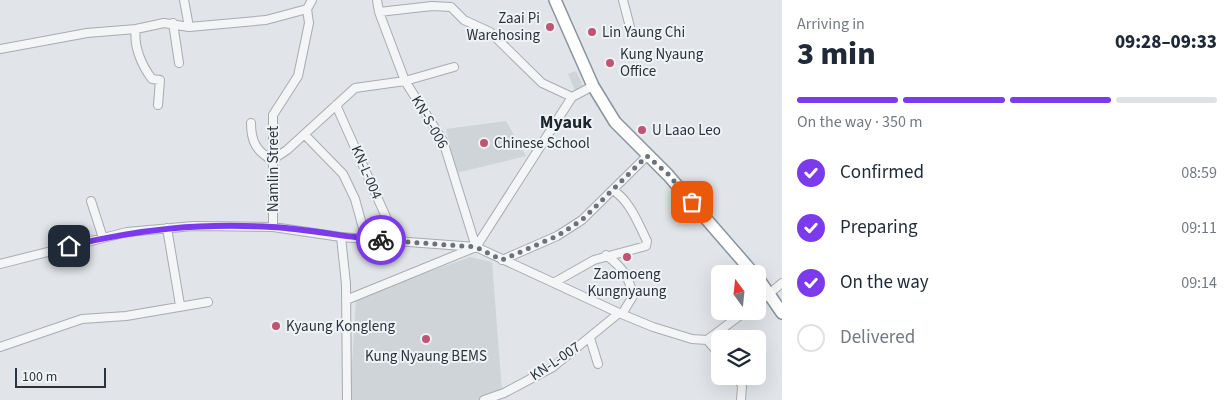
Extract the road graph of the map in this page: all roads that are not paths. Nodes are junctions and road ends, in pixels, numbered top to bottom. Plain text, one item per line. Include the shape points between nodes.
1 (184, 0) edge
2 (312, 0) edge
3 (377, 0) edge
4 (556, 0) edge
5 (623, 0) edge
6 (308, 9) junction
7 (379, 12) junction
8 (173, 23) junction
9 (189, 27) junction
10 (630, 27) dead end
11 (136, 29) junction
12 (0, 49) edge
13 (179, 64) dead end
14 (454, 67) dead end
15 (405, 81) junction
16 (594, 86) junction
17 (572, 97) junction
18 (158, 105) dead end
19 (336, 105) junction
20 (251, 123) dead end
21 (304, 135) junction
22 (647, 156) junction
23 (272, 160) junction
24 (613, 190) junction
25 (91, 202) dead end
26 (273, 227) junction
27 (167, 228) junction
28 (340, 237) junction
29 (103, 238) junction
30 (366, 239) junction
31 (392, 241) junction
32 (476, 247) junction
33 (606, 256) junction
34 (502, 260) junction
35 (0, 264) edge
36 (746, 265) edge
37 (555, 282) junction
38 (782, 283) edge
39 (766, 289) edge
40 (770, 294) junction
41 (766, 297) edge
42 (346, 300) junction
43 (208, 302) dead end
44 (180, 306) junction
45 (782, 313) edge
46 (620, 314) junction
47 (734, 320) edge
48 (590, 338) junction
49 (707, 340) junction
50 (711, 345) edge
51 (0, 346) edge
52 (598, 364) dead end
53 (742, 385) edge
54 (347, 400) edge
55 (484, 400) edge
56 (741, 400) edge

1 - 9 street
2 - 6 street, Namlin Street
3 - 7 street, KN-S-006
4 - 16 highway
5 - 10 street
6 - 9 street via 266,20
6 - 23 street, Namlin Street via 309,23 298,76 273,115
7 - 15 street, KN-S-006
7 - 17 street via 451,7 464,20 490,32 542,82
8 - 9 street
8 - 11 street
8 - 13 street
11 - 12 street via 87,33
11 - 18 street via 143,67 152,79 160,81
14 - 15 street
15 - 19 street via 355,88
15 - 32 street, KN-S-006 via 443,141
16 - 17 street
16 - 22 highway via 615,122
17 - 32 street
19 - 21 street
19 - 31 street, KN-L-004 via 390,226
20 - 23 street via 253,144
21 - 23 street
21 - 30 street via 343,174 355,199
22 - 24 street
22 - 36 highway via 668,174
23 - 26 street, Namlin Street
24 - 33 street via 621,195 647,241 646,246
24 - 34 street via 582,220 557,236
25 - 29 street
26 - 27 street
26 - 28 street
27 - 29 street
27 - 44 street
28 - 30 street
28 - 42 street
29 - 35 street
30 - 31 street
31 - 32 street
32 - 34 street
32 - 42 street
33 - 37 street
33 - 46 street via 622,267 630,281 633,296
34 - 37 street
37 - 46 street
38 - 40 street
39 - 40 highway
40 - 41 street
40 - 45 highway
42 - 54 street
43 - 44 street
44 - 51 street via 126,316 82,319
46 - 48 street, KN-L-007
46 - 49 street via 692,339
47 - 49 street
48 - 52 street
48 - 55 street, KN-L-007 via 553,367
49 - 50 street
53 - 56 street

